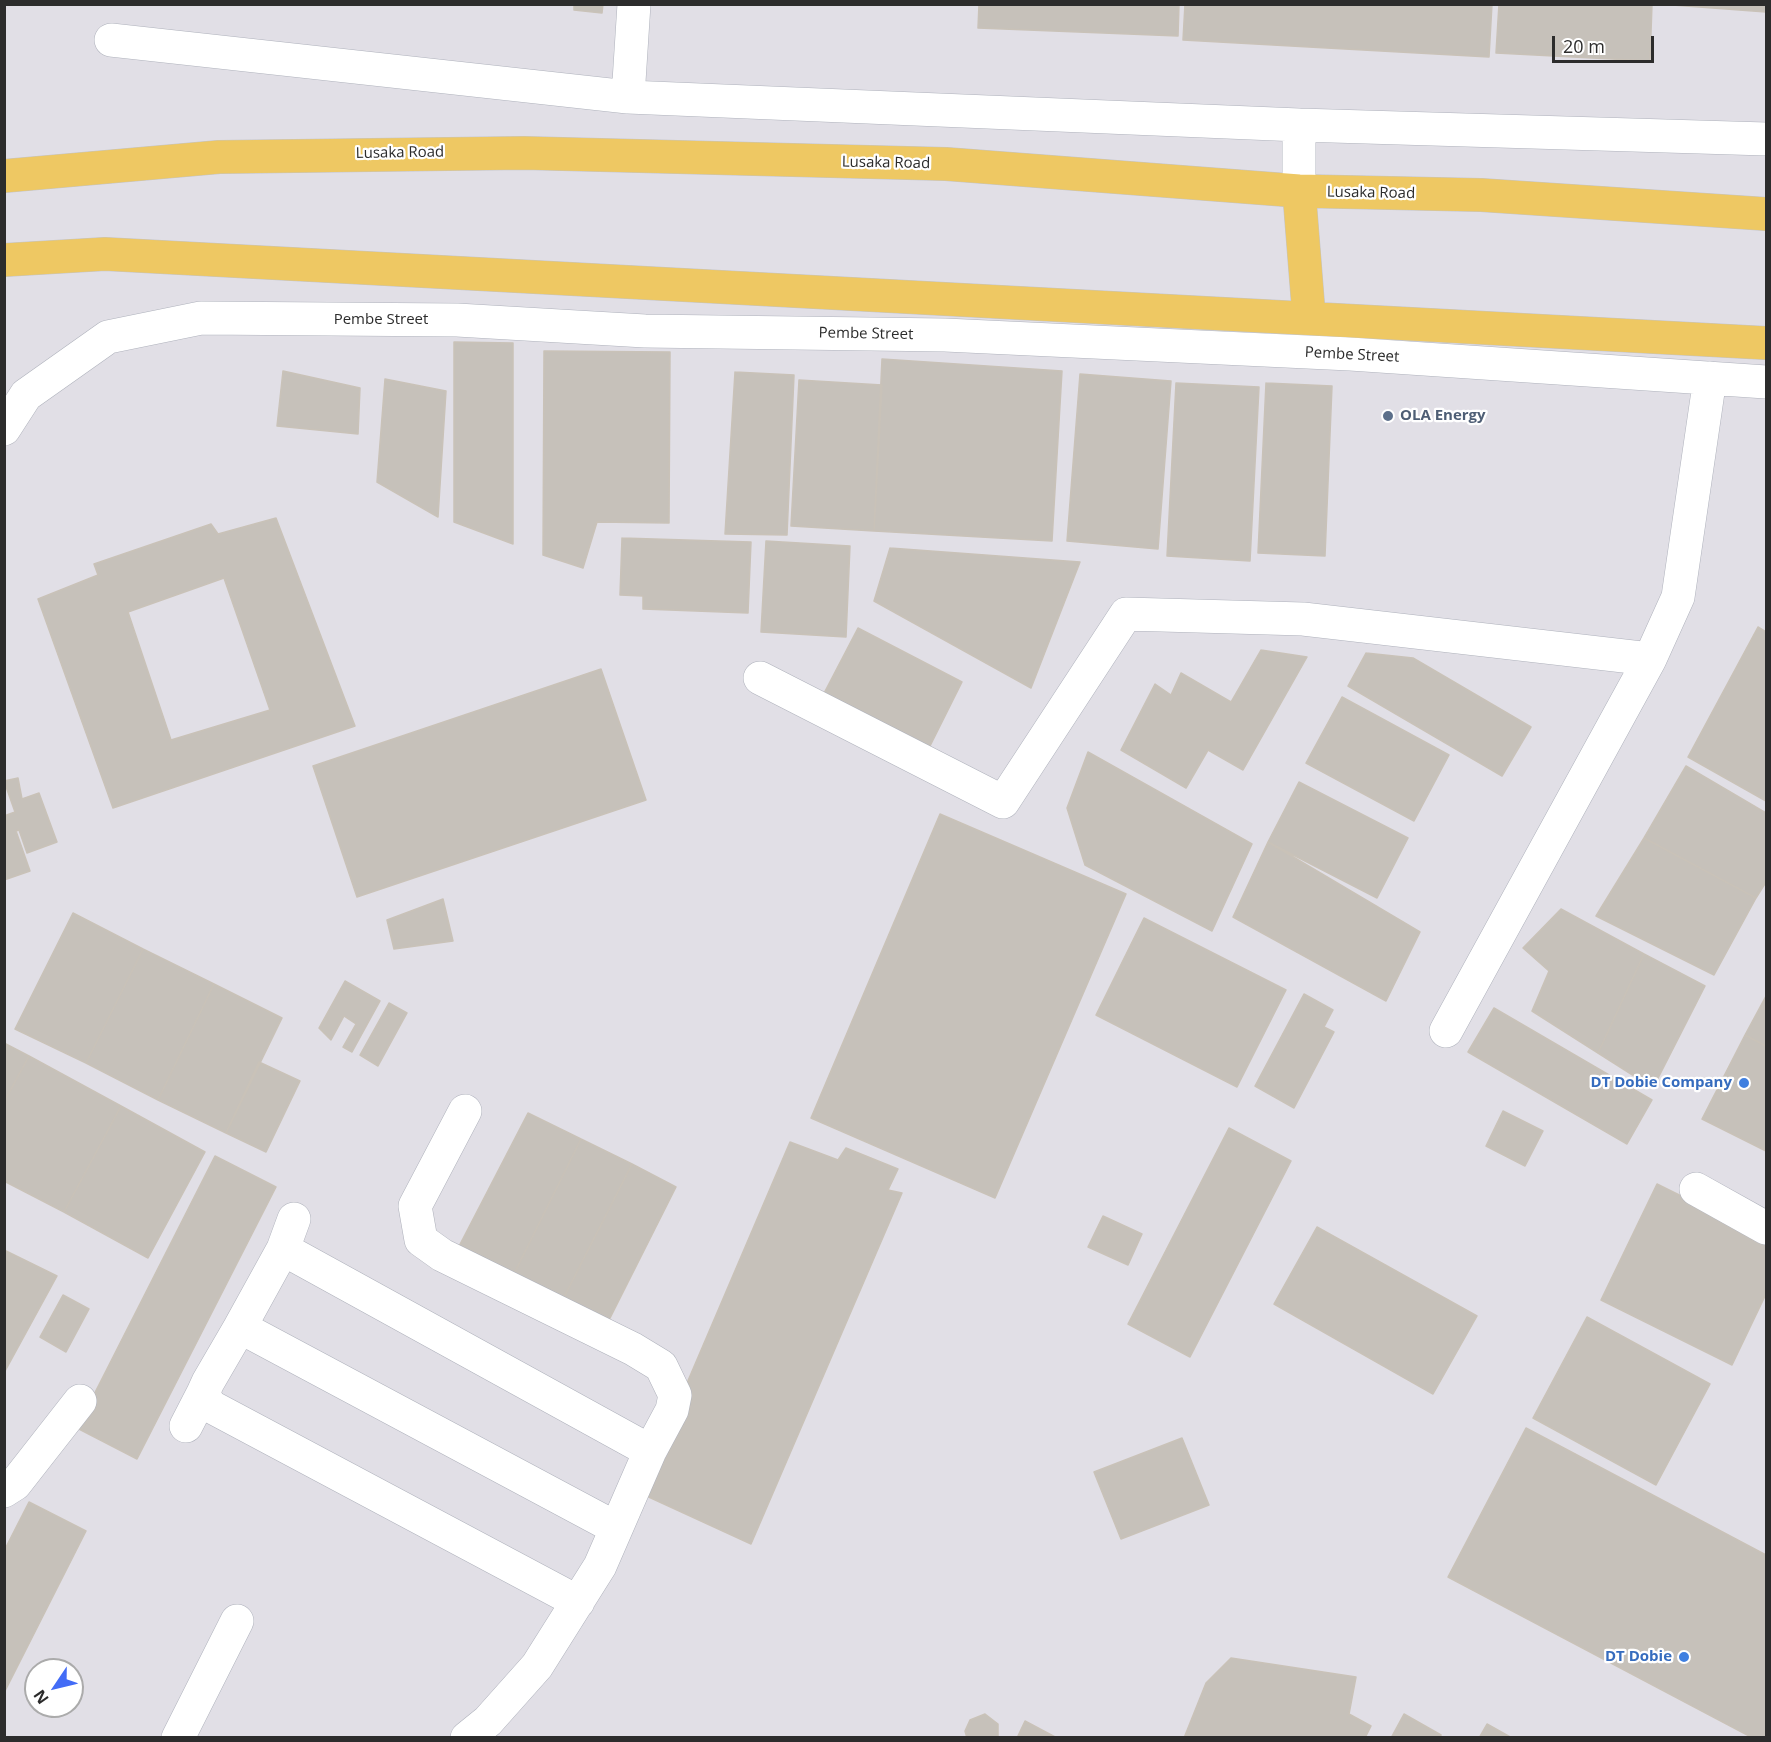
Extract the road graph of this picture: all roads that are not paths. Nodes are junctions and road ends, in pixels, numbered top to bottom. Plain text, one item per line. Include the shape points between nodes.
1 (634, 4) edge
2 (111, 40) dead end
3 (628, 97) junction
4 (1299, 125) junction
5 (1767, 139) edge
6 (4, 176) edge
7 (1299, 191) junction
8 (1767, 214) edge
9 (4, 260) edge
10 (1309, 317) junction
11 (1636, 335) junction
12 (1767, 343) edge
13 (1632, 373) junction
14 (1710, 378) junction
15 (1767, 382) edge
16 (4, 429) edge
17 (1650, 659) junction
18 (760, 678) dead end
19 (1446, 1031) dead end
20 (465, 1111) dead end
21 (1696, 1189) dead end
22 (1767, 1228) edge
23 (240, 1327) junction
24 (203, 1393) junction
25 (80, 1401) dead end
26 (186, 1426) dead end
27 (650, 1451) junction
28 (4, 1491) edge
29 (616, 1528) junction
30 (578, 1602) junction
31 (237, 1621) dead end
32 (178, 1737) edge
33 (467, 1737) edge

1 - 3 street
2 - 3 street
3 - 4 street
4 - 5 street
4 - 7 street
6 - 7 main road, Lusaka Road via 219,157 500,153 945,164
7 - 8 main road, Lusaka Road via 1481,195
7 - 10 main road
9 - 10 main road via 105,254
10 - 11 main road
11 - 12 main road
11 - 13 street
13 - 14 street, Pembe Street
13 - 16 street, Pembe Street via 1350,354 945,335 645,330 457,320 201,318 108,337 26,395
14 - 15 street, Pembe Street
14 - 17 street via 1678,597
17 - 18 street via 1303,619 1126,614 1003,802
17 - 19 street
20 - 27 street via 415,1206 421,1240 442,1255 633,1348 661,1366 675,1395 672,1410
21 - 22 street
23 - 24 street
23 - 27 street via 288,1234
23 - 29 street
24 - 26 street
24 - 30 street via 210,1406
25 - 28 street via 15,1484
27 - 29 street
29 - 30 street via 600,1566
30 - 33 street via 537,1666 488,1721
31 - 32 street

